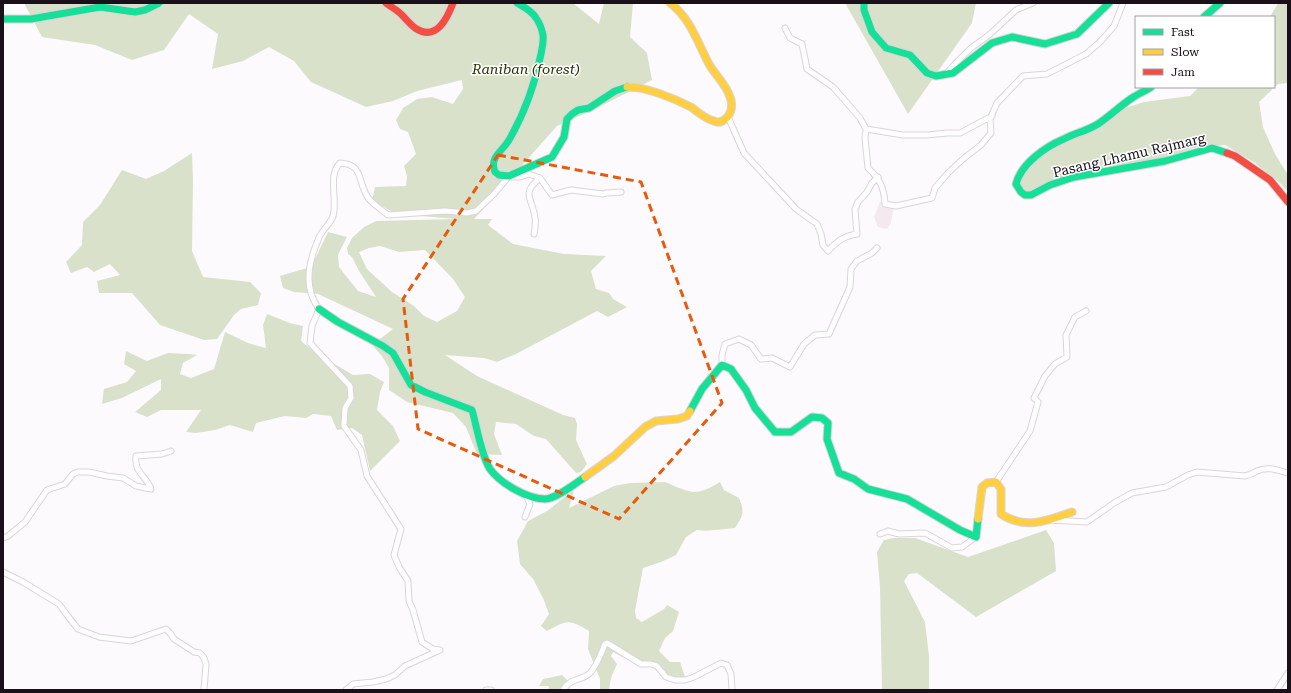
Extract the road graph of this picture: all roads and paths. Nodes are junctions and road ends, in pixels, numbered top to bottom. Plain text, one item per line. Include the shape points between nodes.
1 (159, 3) edge
2 (386, 3) edge
3 (453, 3) edge
4 (517, 3) edge
5 (670, 3) edge
6 (864, 3) edge
7 (1034, 3) edge
8 (1109, 3) edge
9 (1123, 3) edge
10 (1220, 3) edge
11 (1205, 16) edge
12 (3, 19) edge
13 (785, 28) dead end
14 (946, 74) junction
15 (1149, 88) edge
16 (992, 116) junction
17 (728, 117) junction
18 (866, 129) junction
19 (508, 177) junction
20 (540, 178) junction
21 (878, 178) junction
22 (621, 192) dead end
23 (1288, 202) edge
24 (534, 234) dead end
25 (877, 248) dead end
26 (319, 309) junction
27 (1086, 311) dead end
28 (722, 365) junction
29 (171, 451) dead end
30 (1288, 473) edge
31 (996, 482) junction
32 (526, 495) junction
33 (1072, 512) dead end
34 (525, 517) dead end
35 (1047, 520) junction
36 (880, 534) dead end
37 (976, 537) junction
38 (3, 538) edge
39 (3, 572) edge
40 (1288, 673) edge
41 (204, 690) edge
42 (346, 690) edge
43 (486, 690) edge
44 (491, 690) edge
45 (563, 690) edge
46 (732, 690) edge
47 (1277, 690) edge

1 - 12 main road via 135,12 100,7 31,19
2 - 3 main road via 411,25 428,32 438,29 445,23
4 - 19 main road via 537,19 543,36 537,72 523,112 508,142 493,163 495,172
5 - 17 main road via 678,8 687,20 707,60 731,98 732,107
6 - 14 main road via 872,32 886,48 910,55 929,75
7 - 14 street via 1016,10 989,36 971,48
8 - 14 main road via 1077,34 1045,44 1012,38 992,43 953,73
9 - 16 street via 1114,26 1100,42 1086,54 1047,74 1023,76 997,103
10 - 11 main road
13 - 18 street via 790,38 802,44 807,69 833,87 860,118
15 - 23 main road, Pasang Lhamu Rajmarg via 1086,131 1049,146 1023,168 1016,184 1020,192 1028,196 1074,177 1165,161 1212,148 1235,156 1270,180
16 - 18 street via 960,133 927,135
16 - 21 street via 991,133 948,173 935,188 932,198 896,206 885,204
17 - 19 main road via 713,122 678,101 638,87 625,87 608,94 588,108 577,110 567,119 564,138 552,157
17 - 21 street via 744,153 796,209 817,224 823,245 828,251 846,236 857,234 855,209
18 - 21 street via 868,168
19 - 20 street via 529,174
19 - 26 street via 476,211 388,215 368,198 356,169 348,163 340,163 333,175 333,218 320,234 308,273 312,300
20 - 22 street via 552,195 571,190 603,194
20 - 24 street via 532,184 528,196 535,218
25 - 28 street via 857,261 851,269 850,287 830,334 815,335 804,344 790,367 772,358 761,359 751,345 739,339 725,344
26 - 32 main road via 393,353 412,385 472,410 490,468 501,481
26 - 42 street via 312,326 310,343 350,386 351,398 345,408 344,426 361,450 367,476 401,529 394,555 408,581 409,601 422,642 440,650 405,666 386,679 353,684
27 - 31 street via 1075,316 1066,334 1067,357 1055,364 1045,376 1034,398 1038,402 1030,431
28 - 32 main road via 696,397 686,416 656,421 645,427 614,456 565,491 546,499
28 - 37 main road via 731,369 755,408 775,432 791,432 812,417 822,418 828,423 827,439 839,473 868,489 907,499
29 - 38 street via 136,456 137,469 150,484 151,489 136,486 123,478 89,472 73,474 65,484 47,490 25,522
30 - 35 street via 1270,468 1245,476 1197,472 1166,487 1132,493 1087,522
31 - 35 main road via 1001,489 1001,514 1005,518 1017,523
31 - 37 main road via 982,487
32 - 34 street via 530,504
33 - 35 main road
36 - 37 street via 888,531 899,534 925,533 952,548 962,547
39 - 41 street via 59,604 78,629 99,637 131,641 166,629 174,639 200,653 204,658
40 - 47 street
43 - 44 street
45 - 46 street via 571,681 589,674 607,643 641,664 657,666 666,677 675,680 694,677 721,663 727,665 731,674

